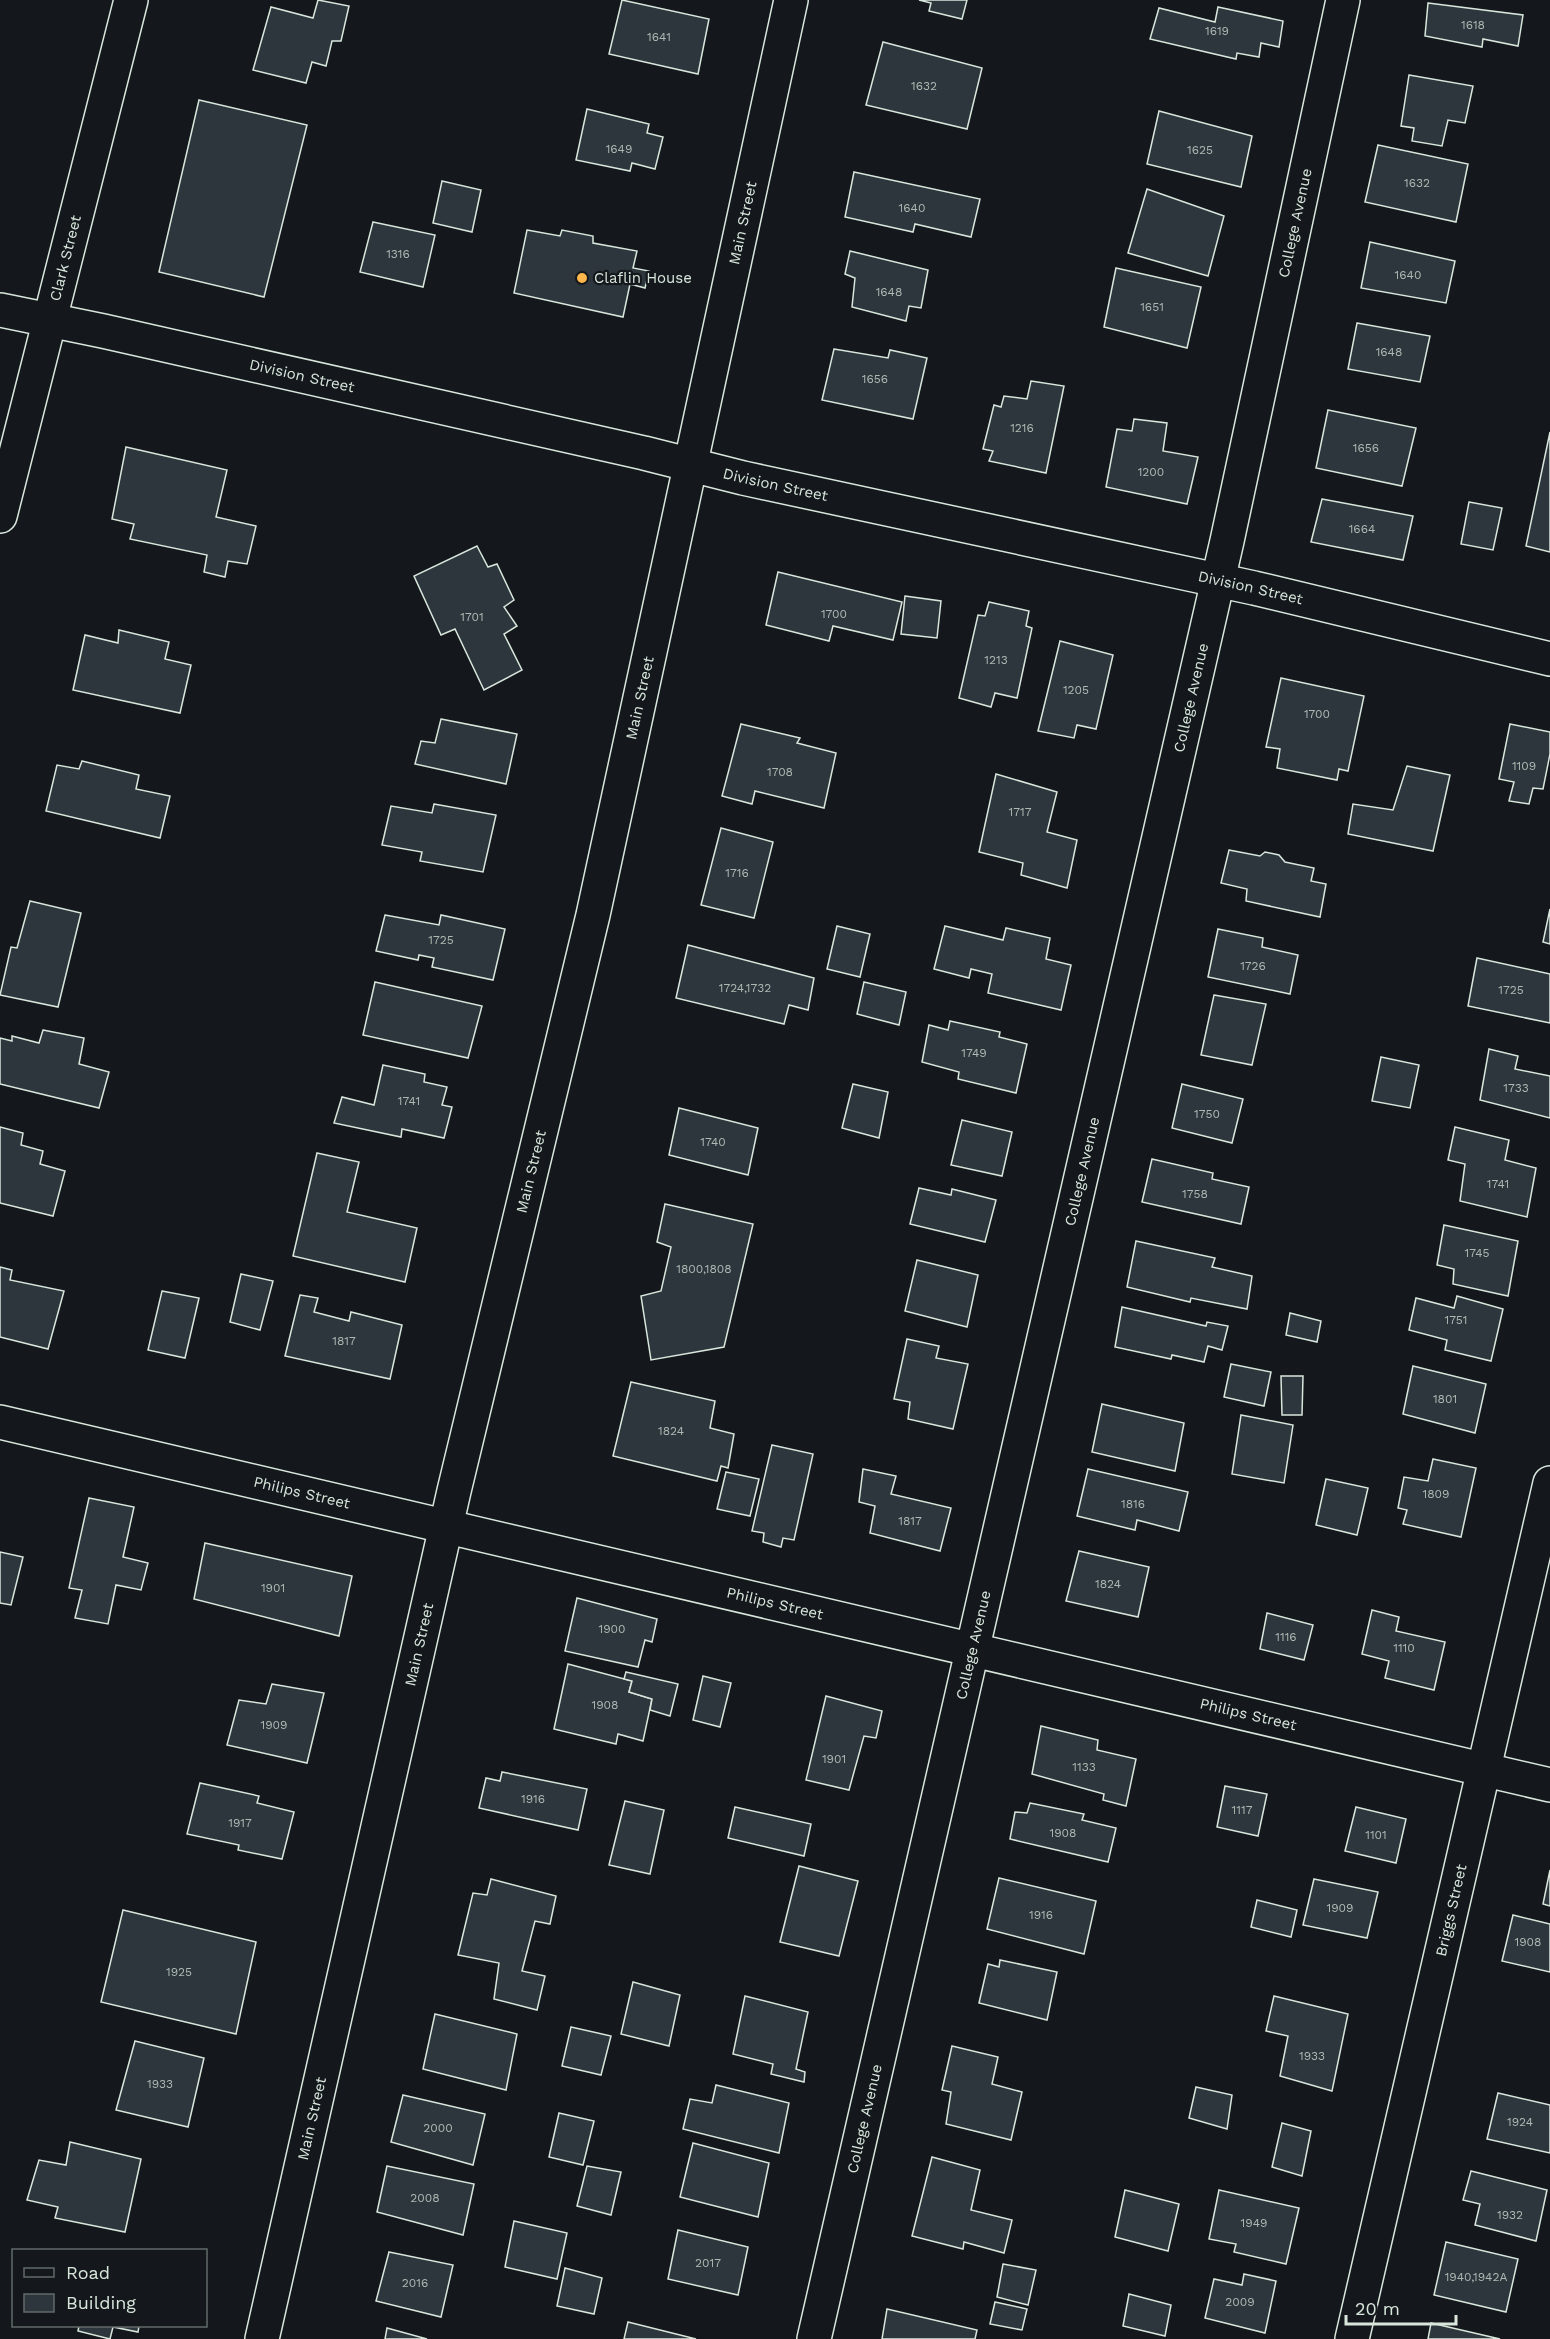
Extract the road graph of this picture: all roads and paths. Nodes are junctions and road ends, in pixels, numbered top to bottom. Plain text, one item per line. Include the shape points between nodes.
1 (131, 0) edge
2 (791, 0) edge
3 (1343, 0) edge
4 (0, 310) edge
5 (49, 320) junction
6 (692, 466) junction
7 (0, 516) edge
8 (1218, 580) junction
9 (1550, 659) edge
10 (0, 1422) edge
11 (1550, 1483) edge
12 (446, 1526) junction
13 (972, 1650) junction
14 (1483, 1770) junction
15 (1550, 1785) edge
16 (262, 2339) edge
17 (814, 2339) edge
18 (1352, 2339) edge

1 - 5 street, Clark Street
2 - 6 street, Main Street
3 - 8 street, College Avenue
4 - 5 street, Division Street
5 - 6 street, Division Street
5 - 7 street, Clark Street
6 - 8 street, Division Street
6 - 12 street, Main Street via 593,915
8 - 9 street, Division Street
8 - 13 street, College Avenue
10 - 12 street, Philips Street
11 - 14 street, Briggs Street
12 - 13 street, Philips Street
12 - 16 street, Main Street
13 - 14 street, Philips Street
13 - 17 street, College Avenue
14 - 15 street, Philips Street
14 - 18 street, Briggs Street

